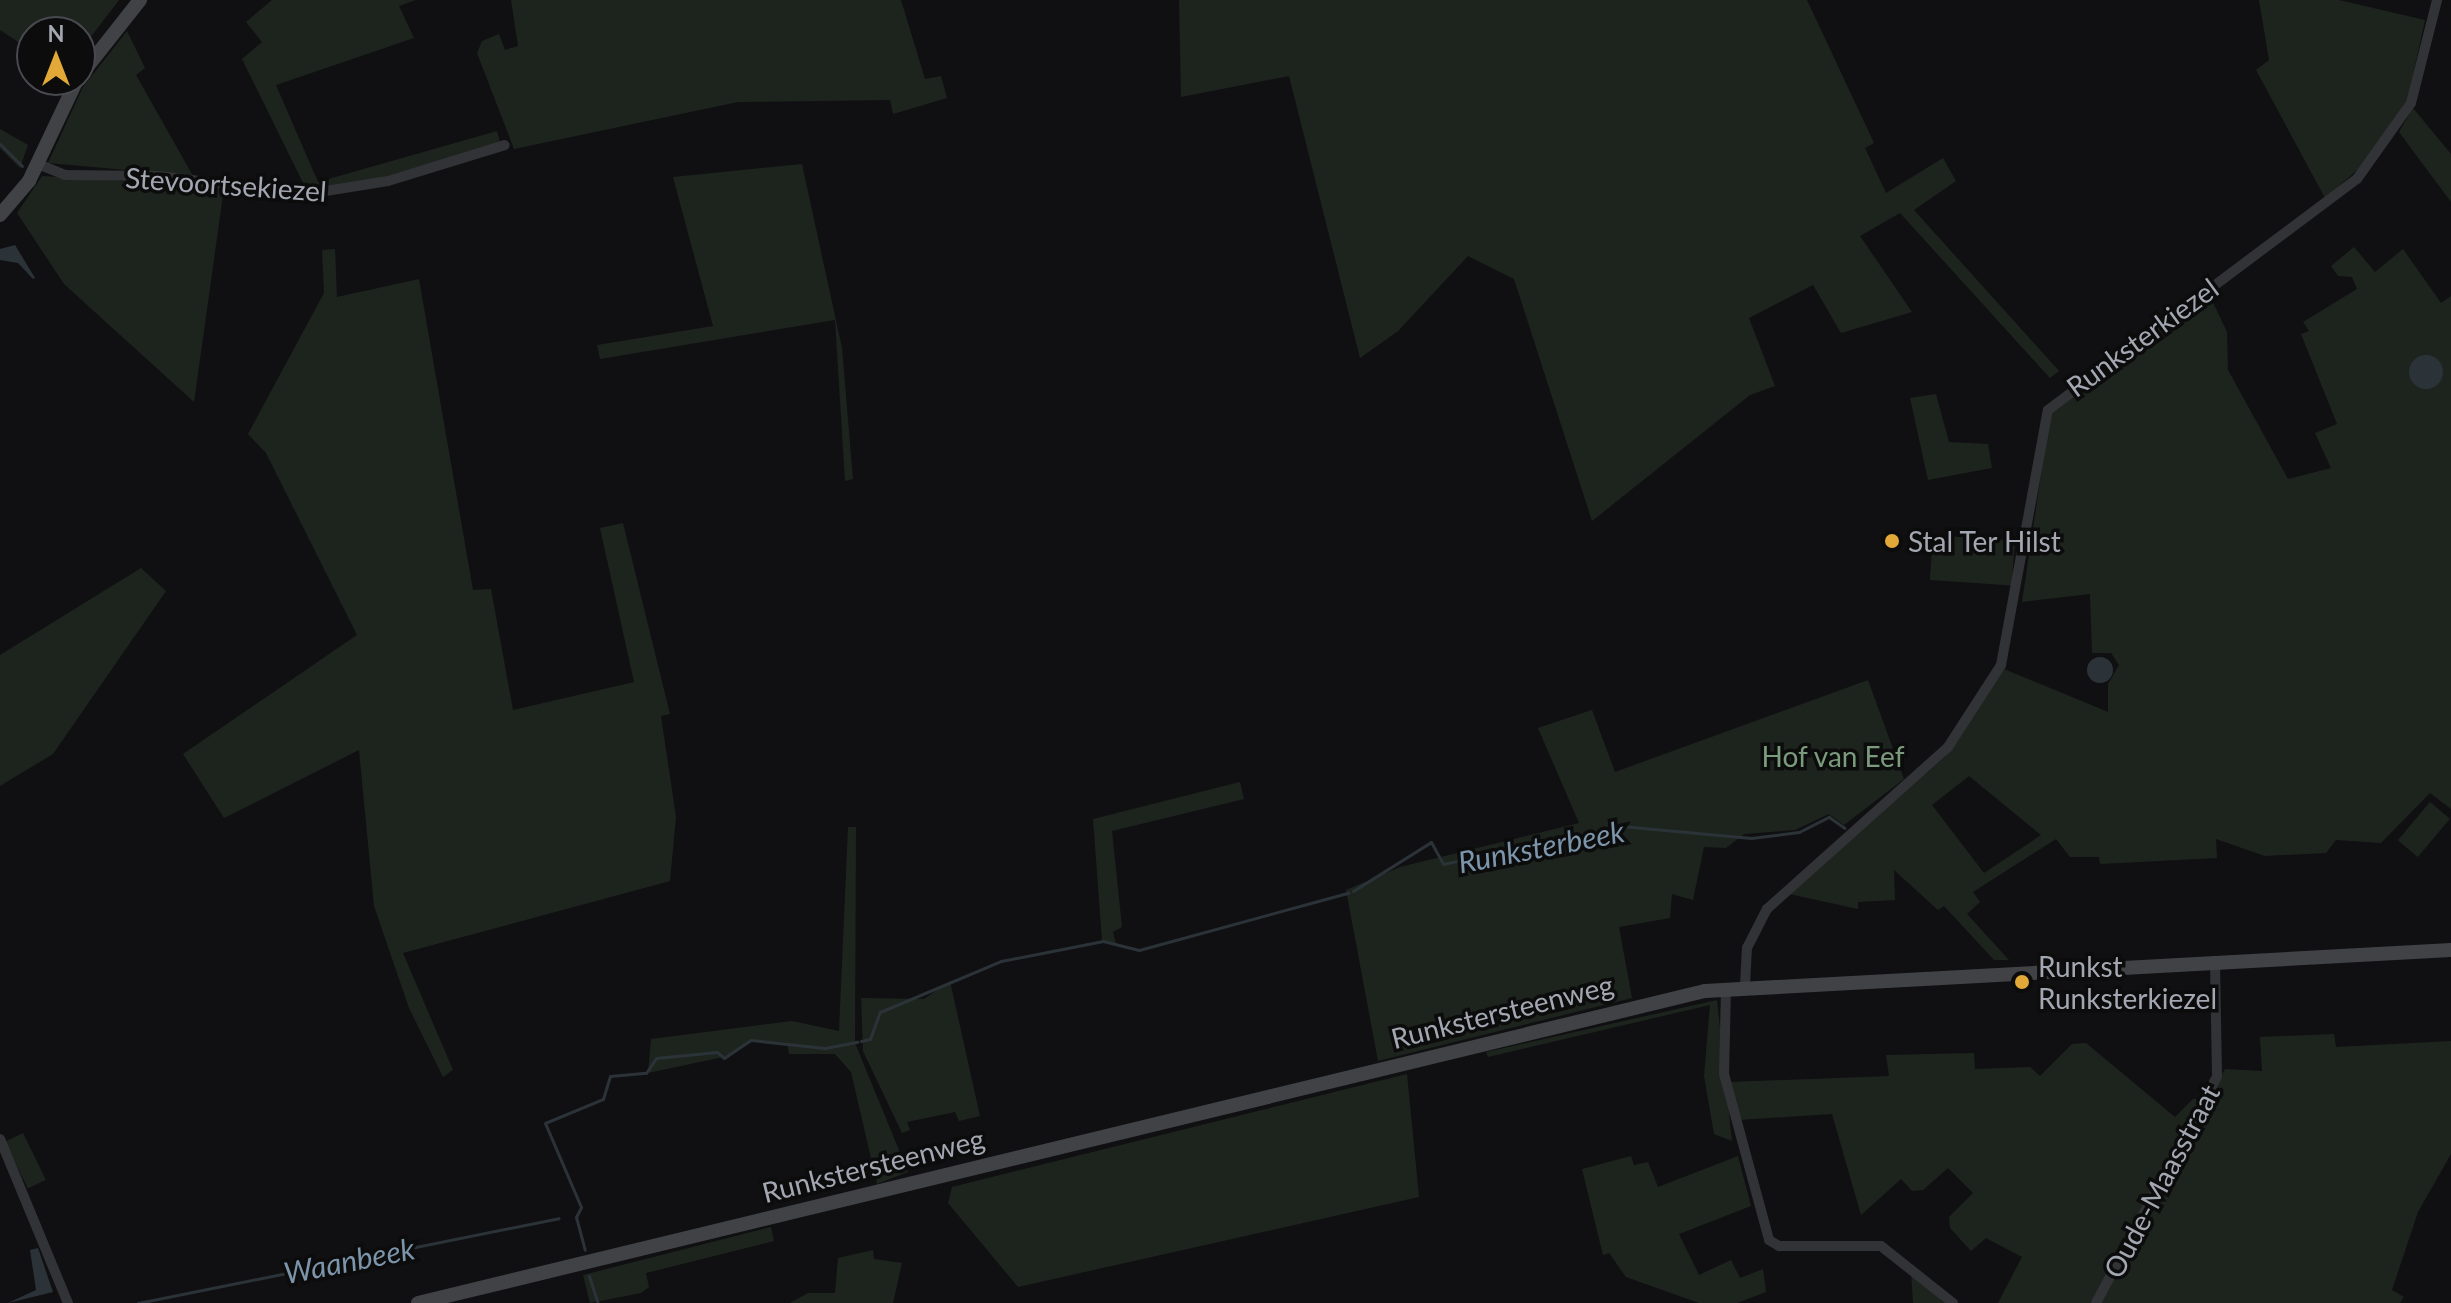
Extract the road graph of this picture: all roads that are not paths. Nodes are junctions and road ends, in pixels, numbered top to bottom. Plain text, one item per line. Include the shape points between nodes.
1 (140, 0) edge
2 (2437, 0) edge
3 (96, 56) edge
4 (70, 96) edge
5 (505, 145) dead end
6 (38, 164) junction
7 (0, 215) edge
8 (2451, 950) edge
9 (2215, 961) junction
10 (1745, 985) junction
11 (1726, 988) junction
12 (0, 1139) edge
13 (68, 1303) edge
14 (418, 1303) edge
15 (1953, 1303) edge
16 (2096, 1303) edge

1 - 3 street
2 - 10 street, Runksterkiezel via 2411,103 2357,179 2048,410 2001,665 1948,747 1767,909 1747,948
4 - 6 street
5 - 6 street, Stevoortsekiezel via 388,181 307,194 158,176 65,175
6 - 7 street
8 - 9 street, Runkstersteenweg
9 - 10 street, Runkstersteenweg
9 - 16 street, Oude-Maasstraat via 2217,1076
10 - 11 street, Runkstersteenweg
11 - 14 street, Runkstersteenweg
11 - 15 street via 1724,1074 1769,1240 1779,1246 1881,1246
12 - 13 street

